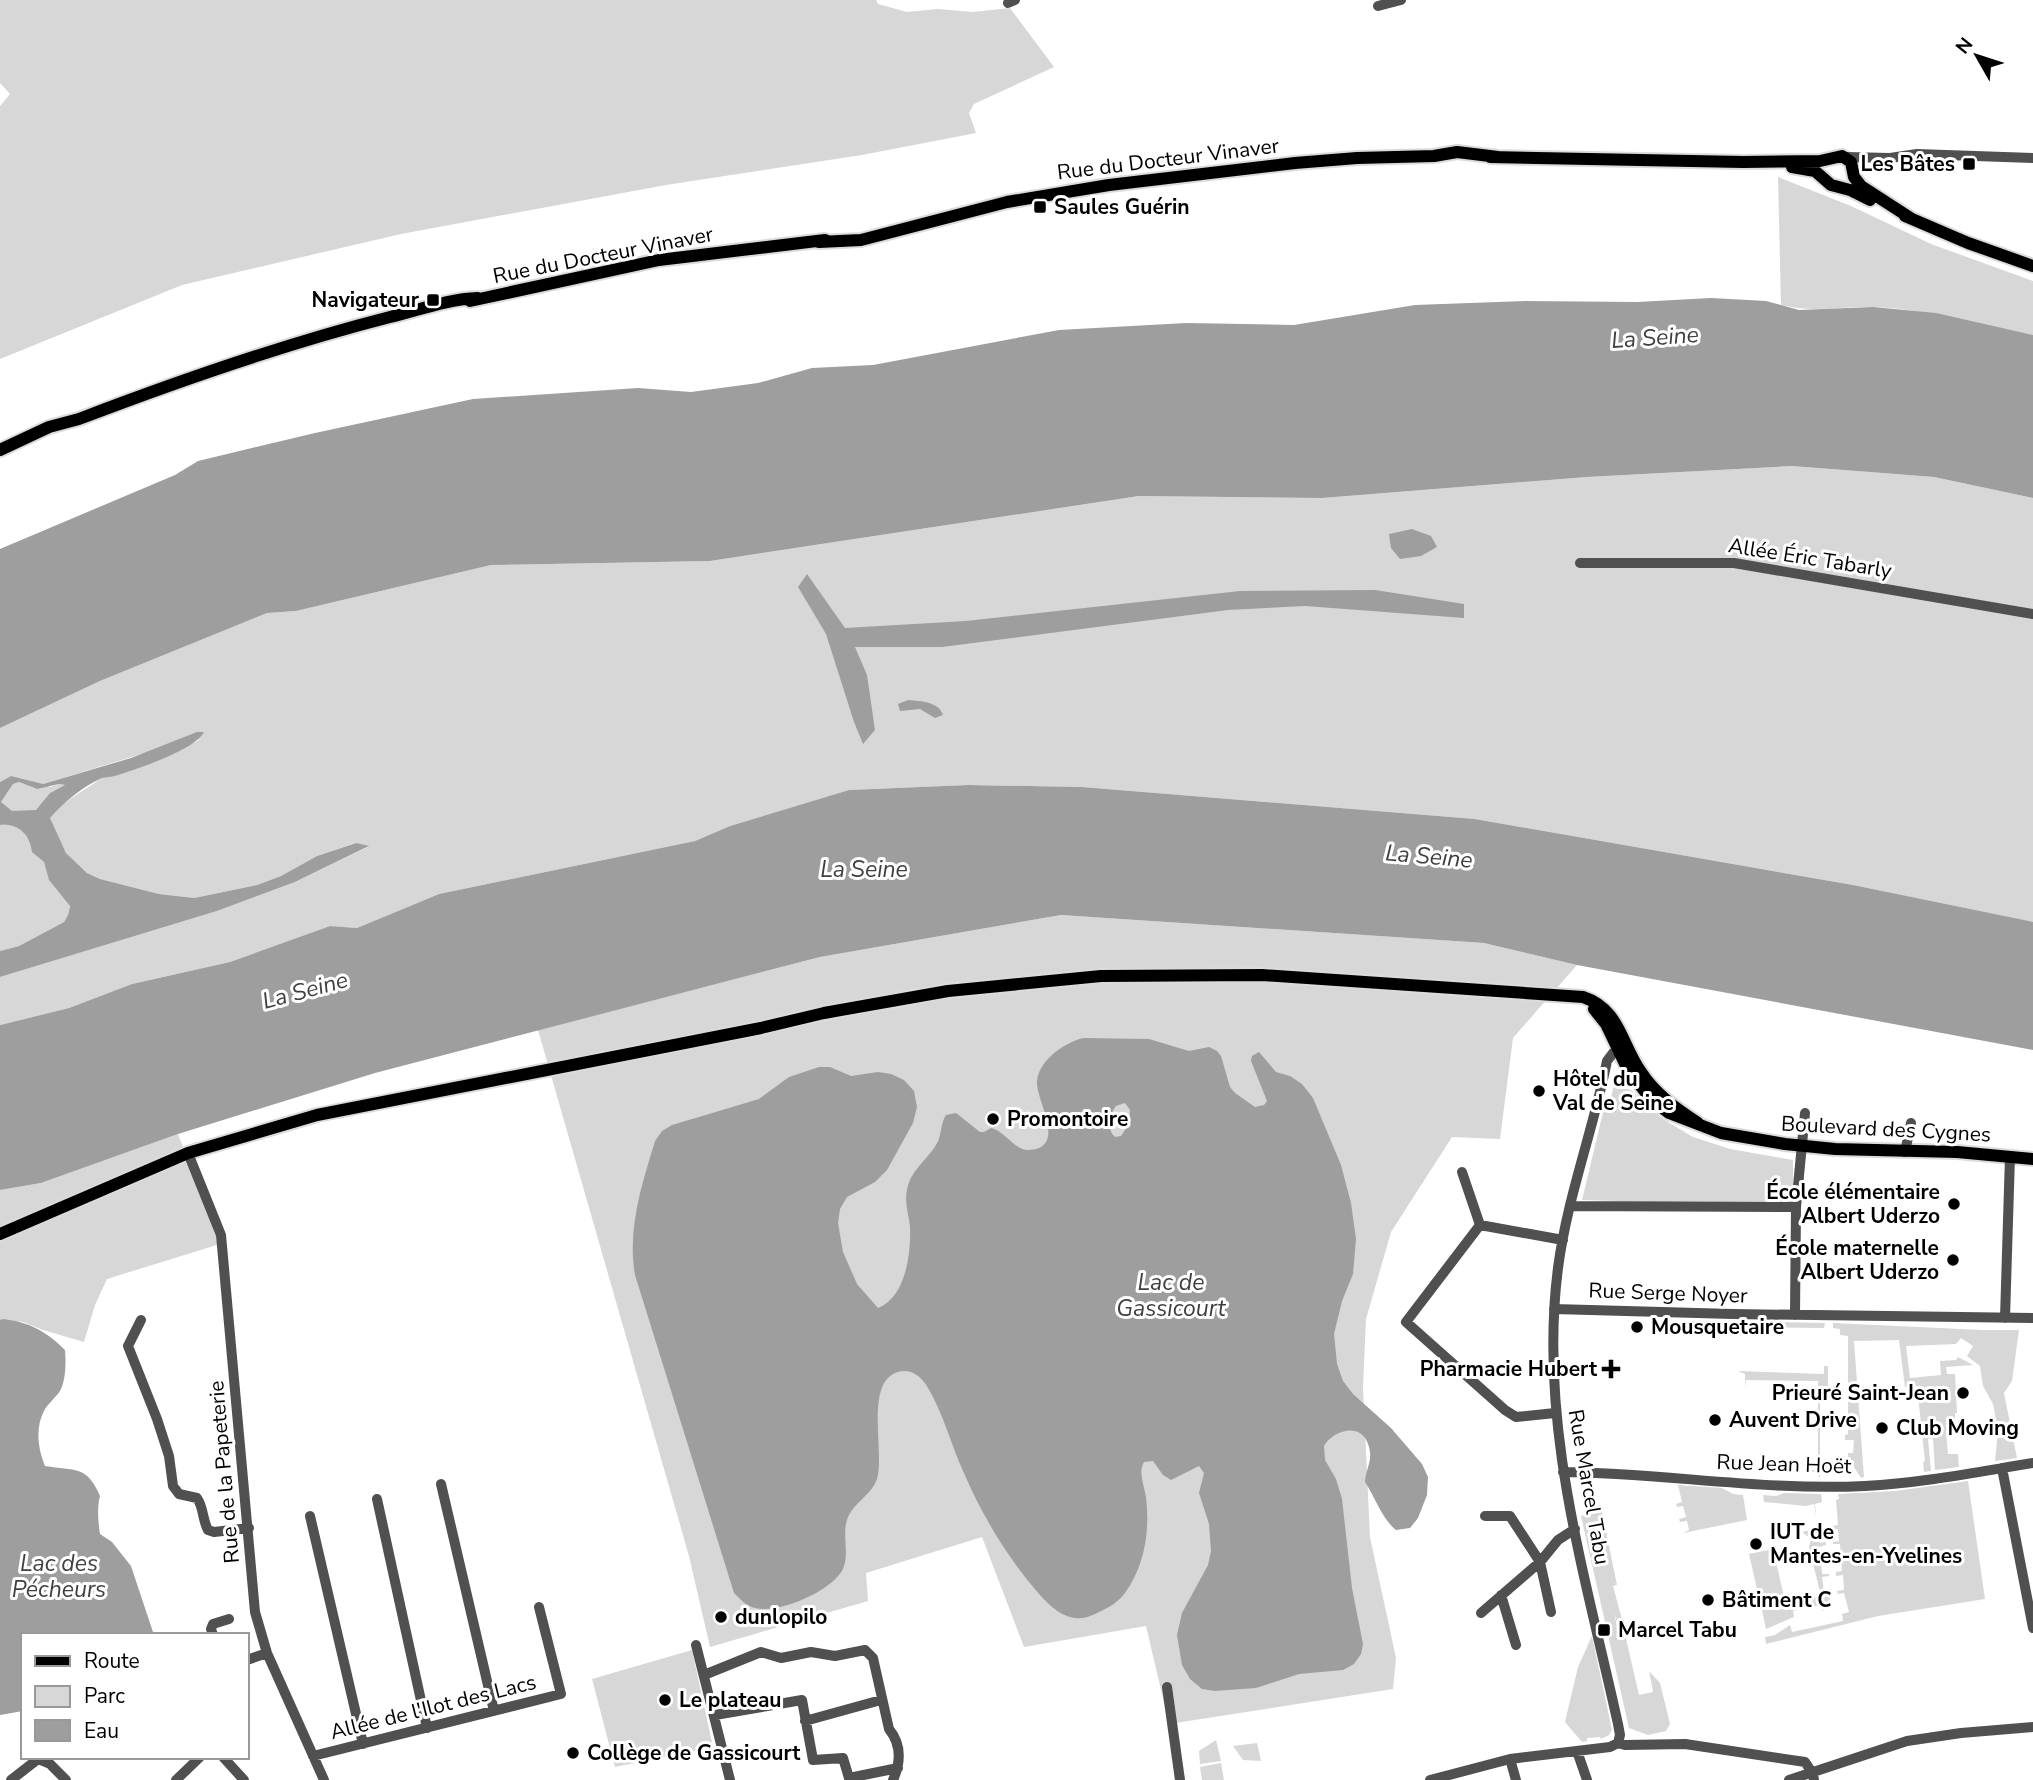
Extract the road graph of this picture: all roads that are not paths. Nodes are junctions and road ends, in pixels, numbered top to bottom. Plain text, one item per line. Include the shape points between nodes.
1 (1401, 0) edge
2 (1378, 6) dead end
3 (1870, 156) junction
4 (1832, 157) junction
5 (1846, 158) junction
6 (2033, 158) edge
7 (1743, 162) junction
8 (1854, 171) junction
9 (1825, 179) junction
10 (1839, 187) junction
11 (1912, 219) junction
12 (2033, 267) edge
13 (0, 450) edge
14 (1580, 563) dead end
15 (2033, 614) edge
16 (1625, 1052) junction
17 (1606, 1071) junction
18 (1630, 1073) junction
19 (1805, 1113) dead end
20 (1698, 1123) junction
21 (1911, 1123) dead end
22 (1801, 1146) junction
23 (1905, 1152) junction
24 (188, 1153) junction
25 (2010, 1156) junction
26 (2033, 1159) edge
27 (1462, 1172) dead end
28 (1570, 1206) junction
29 (1796, 1207) junction
30 (1480, 1225) junction
31 (0, 1234) edge
32 (1563, 1240) junction
33 (1554, 1309) junction
34 (1795, 1315) junction
35 (2005, 1318) junction
36 (2033, 1318) edge
37 (141, 1320) dead end
38 (1555, 1413) junction
39 (2033, 1464) edge
40 (2002, 1468) junction
41 (1563, 1472) junction
42 (442, 1484) dead end
43 (377, 1499) dead end
44 (310, 1516) dead end
45 (1485, 1516) dead end
46 (248, 1528) junction
47 (1575, 1529) junction
48 (1540, 1562) junction
49 (1501, 1595) junction
50 (539, 1607) dead end
51 (1551, 1612) dead end
52 (1481, 1613) dead end
53 (229, 1619) dead end
54 (2033, 1628) edge
55 (212, 1633) edge
56 (696, 1645) dead end
57 (1516, 1645) dead end
58 (267, 1653) junction
59 (248, 1660) edge
60 (704, 1675) junction
61 (1167, 1688) dead end
62 (881, 1700) junction
63 (494, 1711) junction
64 (715, 1715) junction
65 (805, 1721) junction
66 (2033, 1727) edge
67 (427, 1728) junction
68 (1618, 1743) junction
69 (363, 1744) junction
70 (1577, 1751) junction
71 (313, 1756) junction
72 (198, 1759) edge
73 (225, 1759) edge
74 (1510, 1759) junction
75 (898, 1768) junction
76 (1814, 1777) edge
77 (11, 1780) edge
78 (66, 1780) edge
79 (176, 1780) edge
80 (244, 1780) edge
81 (324, 1780) edge
82 (730, 1780) edge
83 (893, 1780) edge
84 (1180, 1780) edge
85 (1430, 1780) edge
86 (1516, 1780) edge
87 (1587, 1780) edge
88 (1789, 1780) edge

1 - 2 street
3 - 5 street
3 - 6 street
3 - 8 street via 1856,163
4 - 5 main road
4 - 7 main road, Rue du Docteur Vinaver
4 - 9 main road via 1824,167
5 - 8 main road
7 - 9 main road, Rue du Docteur Vinaver via 1811,170
7 - 13 main road, Rue du Docteur Vinaver via 1374,157 1080,189 910,227 659,260 462,299 332,332 158,388
8 - 10 main road via 1850,182
8 - 11 main road via 1861,186
9 - 10 main road
10 - 11 main road
11 - 12 main road
14 - 15 street, Allée Éric Tabarly via 1734,563
16 - 17 street, Rue Marcel Tabu via 1609,1058
16 - 18 main road, Boulevard des Cygnes
16 - 20 main road, Boulevard des Cygnes via 1649,1084
16 - 24 main road, Boulevard des Cygnes via 1615,1020 1604,1007 1563,994 1262,975 1101,976 948,991 824,1013 330,1112
17 - 18 street via 1619,1068
17 - 28 street, Rue Marcel Tabu
18 - 20 main road, Boulevard des Cygnes via 1664,1110
19 - 22 street
20 - 22 main road, Boulevard des Cygnes via 1731,1135
21 - 23 street
22 - 23 main road, Boulevard des Cygnes
22 - 29 street
23 - 25 main road, Boulevard des Cygnes
24 - 31 main road, Boulevard des Cygnes
24 - 46 street, Rue de la Papeterie via 221,1235
25 - 26 main road, Boulevard des Cygnes
25 - 35 street
27 - 30 street
28 - 29 street
28 - 32 street, Rue Marcel Tabu
29 - 34 street
30 - 32 street
30 - 38 street via 1406,1322 1516,1417
32 - 33 street, Rue Marcel Tabu
33 - 34 street, Rue Serge Noyer
33 - 38 street, Rue Marcel Tabu
34 - 35 street, Rue Serge Noyer
35 - 36 street, Rue Serge Noyer
37 - 46 street via 128,1346 169,1456 173,1486 179,1494 197,1497 208,1530
38 - 41 street, Rue Marcel Tabu
39 - 40 street, Rue Jean Hoët
40 - 41 street, Rue Jean Hoët via 1890,1484 1833,1486
40 - 54 street
41 - 47 street, Rue Marcel Tabu
42 - 63 street
43 - 67 street
44 - 69 street
45 - 48 street via 1510,1516
46 - 58 street, Rue de la Papeterie via 256,1612
47 - 48 street via 1558,1540
47 - 68 street, Rue Marcel Tabu via 1618,1724
48 - 49 street
48 - 51 street
49 - 52 street
49 - 57 street
50 - 63 street, Allée de l'Ilot des Lacs via 561,1694
53 - 55 street via 213,1624
56 - 60 street
58 - 59 street
58 - 71 street, Rue de la Papeterie
60 - 62 street via 761,1651 781,1658 864,1650 873,1658
60 - 64 street
61 - 84 street
62 - 65 street
62 - 75 street via 888,1729 896,1738
63 - 67 street, Allée de l'Ilot des Lacs
64 - 65 street via 802,1700
64 - 82 street
65 - 75 street via 813,1760 843,1758 849,1777
66 - 76 street via 1908,1741
67 - 69 street, Allée de l'Ilot des Lacs
68 - 70 street
68 - 76 street via 1685,1744 1805,1762
69 - 71 street, Allée de l'Ilot des Lacs
70 - 74 street
70 - 87 street
71 - 81 street, Rue de la Papeterie
72 - 79 street
73 - 80 street
74 - 85 street
74 - 86 street
75 - 83 street
76 - 88 street
77 - 78 street via 38,1759

